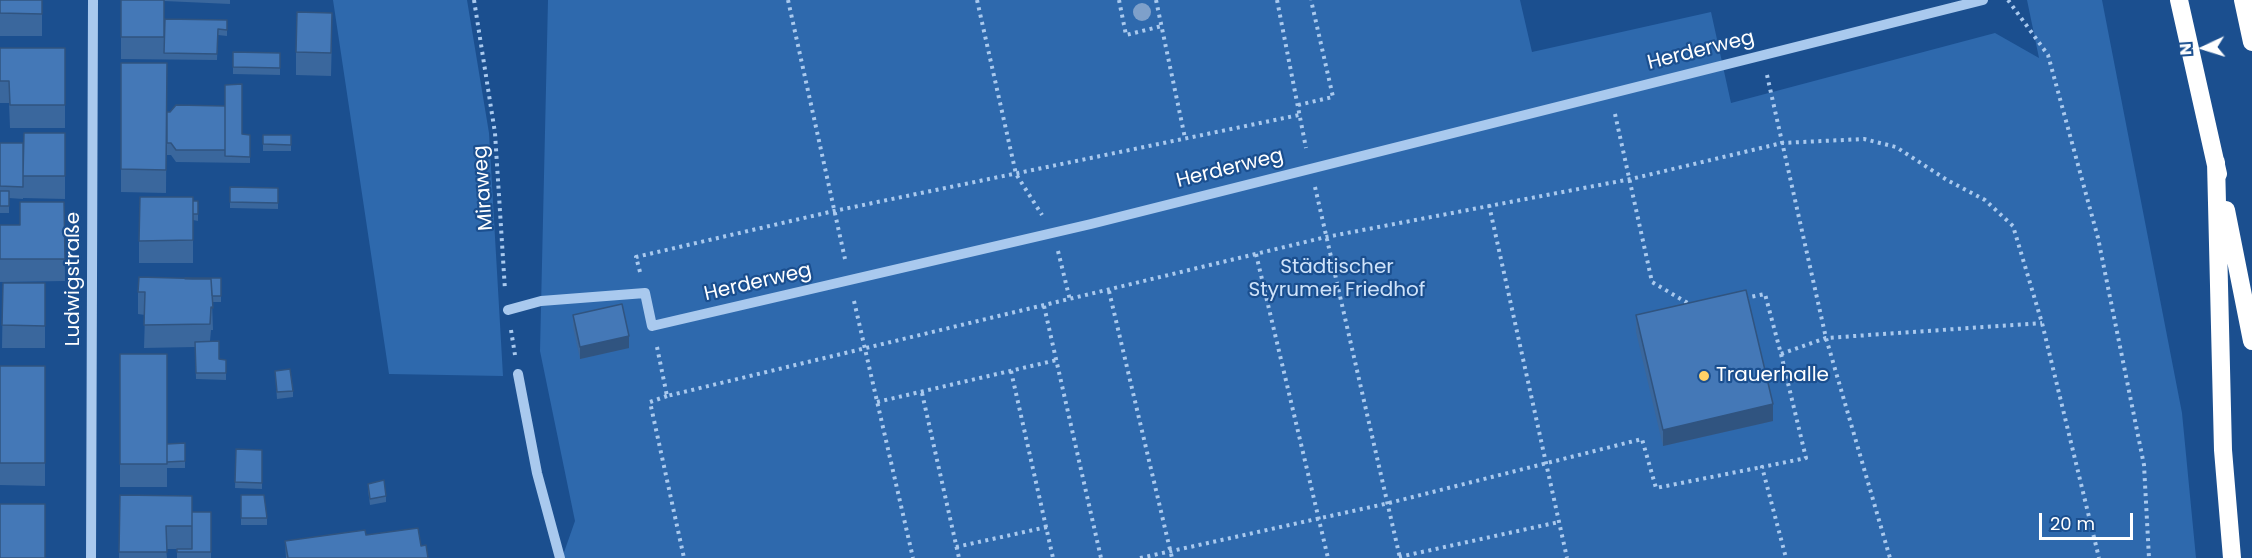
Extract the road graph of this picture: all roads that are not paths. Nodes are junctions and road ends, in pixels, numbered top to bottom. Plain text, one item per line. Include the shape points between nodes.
1 (93, 0) edge
2 (1983, 0) edge
3 (2179, 0) edge
4 (2243, 0) edge
5 (2252, 42) edge
6 (2216, 162) junction
7 (508, 310) road end
8 (2252, 341) edge
9 (518, 374) road end
10 (91, 558) edge
11 (560, 558) edge
12 (2232, 558) edge

1 - 10 street, Ludwigstraße
2 - 7 street, Herderweg via 1053,233 652,326 645,293 541,301
3 - 6 highway
4 - 5 highway
6 - 8 highway
6 - 12 highway via 2223,450
9 - 11 street via 537,473

